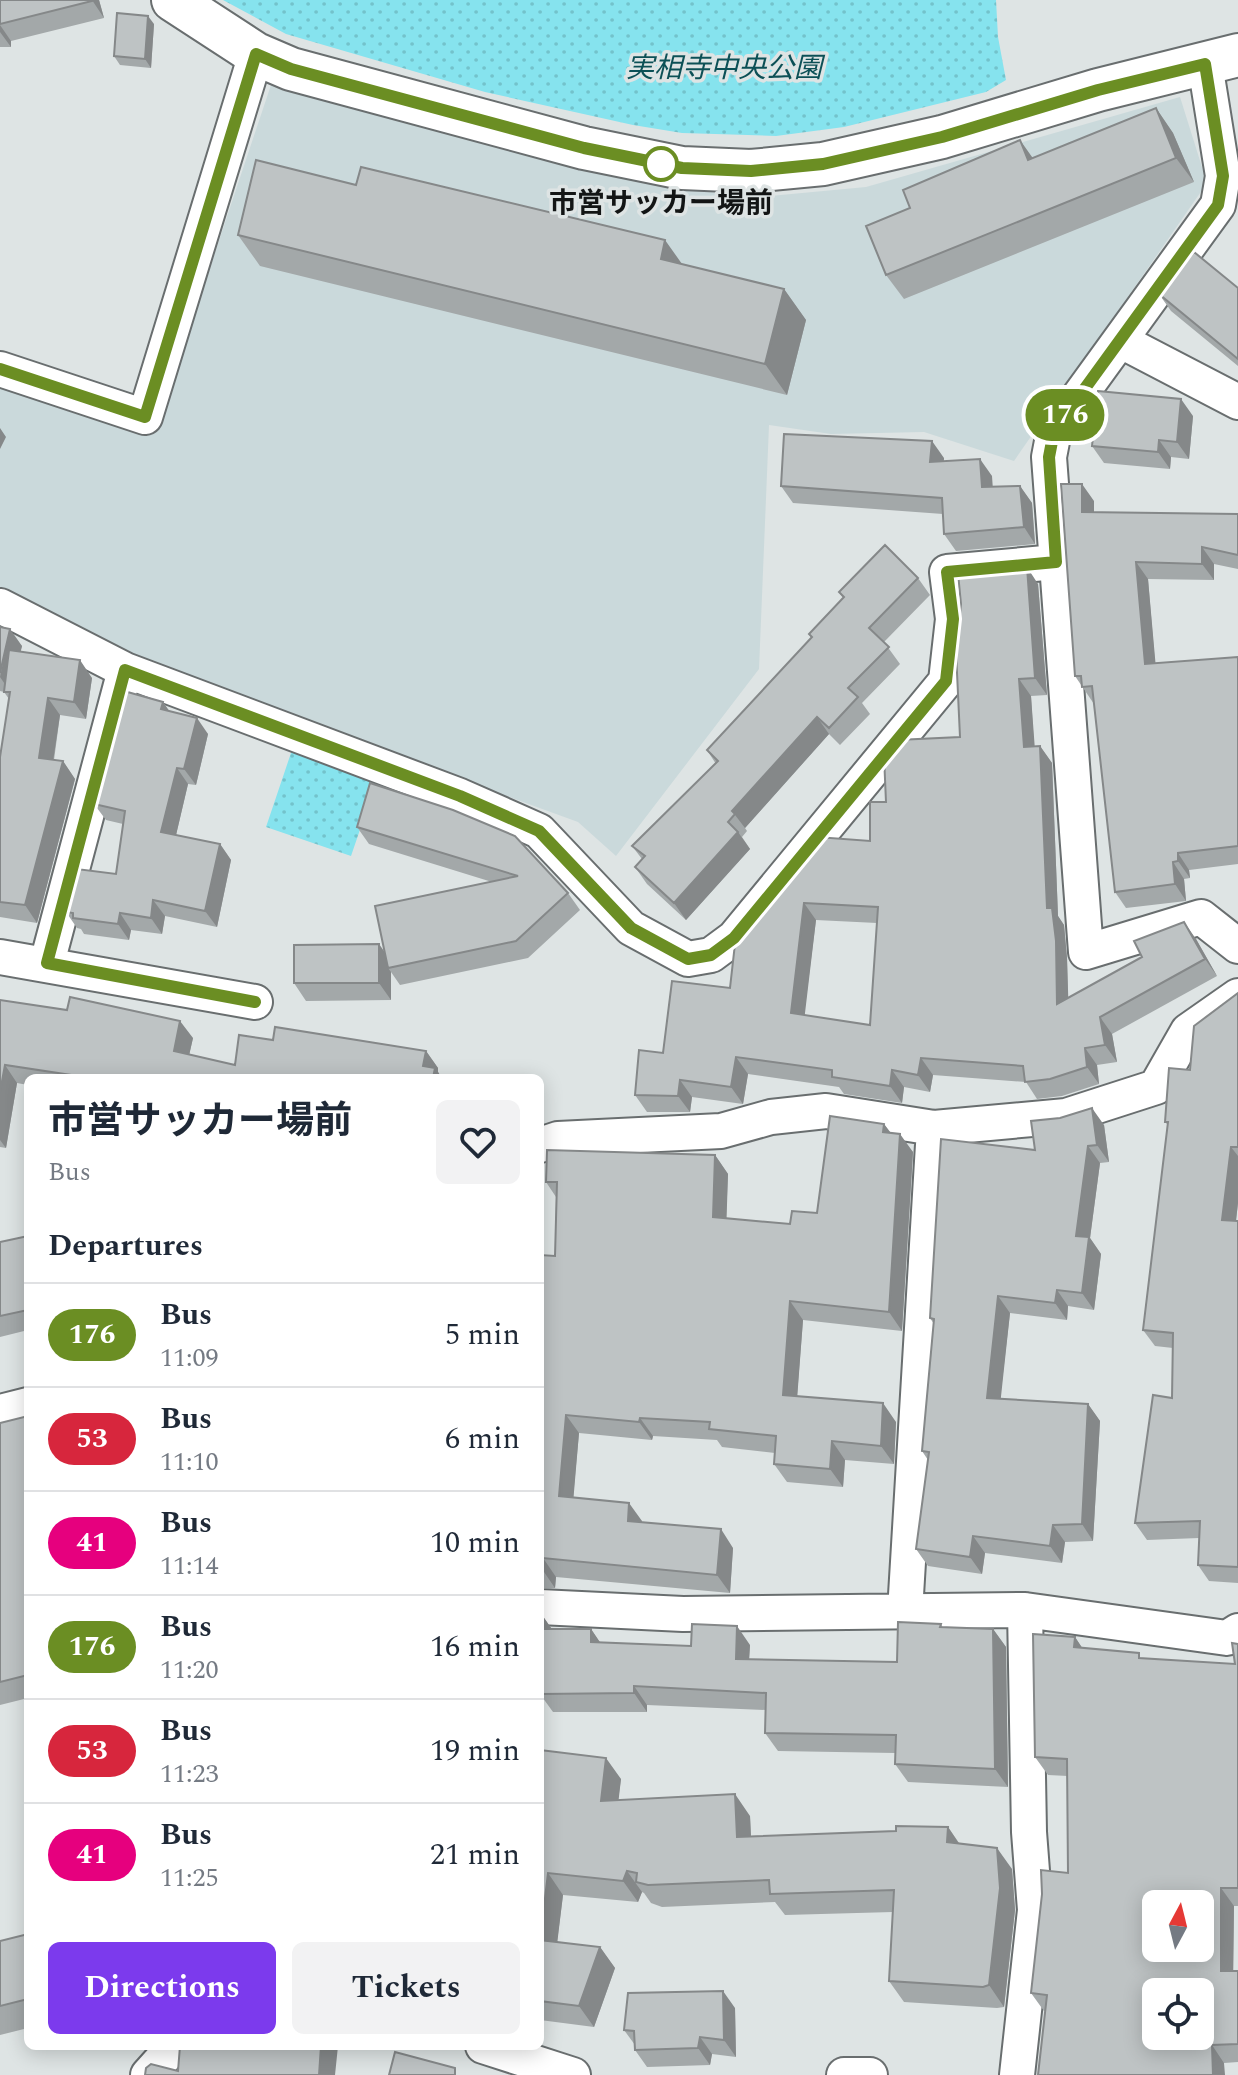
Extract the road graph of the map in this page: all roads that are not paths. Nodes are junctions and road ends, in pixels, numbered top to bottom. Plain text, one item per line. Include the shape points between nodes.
1 (173, 0) edge
2 (256, 54) junction
3 (1222, 59) edge
4 (1121, 341) junction
5 (0, 369) edge
6 (1238, 402) edge
7 (1056, 562) junction
8 (0, 606) edge
9 (125, 670) junction
10 (1238, 946) edge
11 (0, 957) edge
12 (47, 963) junction
13 (1238, 996) edge
14 (255, 1002) dead end
15 (934, 1128) junction
16 (544, 1144) edge
17 (24, 1406) edge
18 (0, 1412) edge
19 (544, 1607) edge
20 (1025, 1610) junction
21 (905, 1612) junction
22 (1238, 1631) edge
23 (170, 2050) edge
24 (495, 2050) edge
25 (148, 2075) edge
26 (573, 2075) edge
27 (844, 2075) edge
28 (870, 2075) edge
29 (1017, 2075) edge

1 - 2 street
2 - 3 street via 291,69 584,148 682,168 751,171 823,164 942,137
2 - 5 street via 145,417
3 - 4 street via 1223,176 1218,205
4 - 6 street
4 - 7 street via 1054,431 1049,457
7 - 9 street via 947,572 953,619 946,681 734,938 711,955 688,959 631,928 539,831
7 - 10 street via 1086,952 1201,917
8 - 9 street
9 - 12 street
11 - 12 street
12 - 14 street
13 - 15 street via 1188,1031 1156,1087 1066,1116
15 - 16 street via 826,1111 771,1117 721,1131
15 - 21 street
17 - 18 street
19 - 21 street via 683,1614
20 - 21 street
20 - 22 street via 1227,1638
20 - 29 street via 1035,1910
23 - 25 street
24 - 26 street
27 - 28 street

